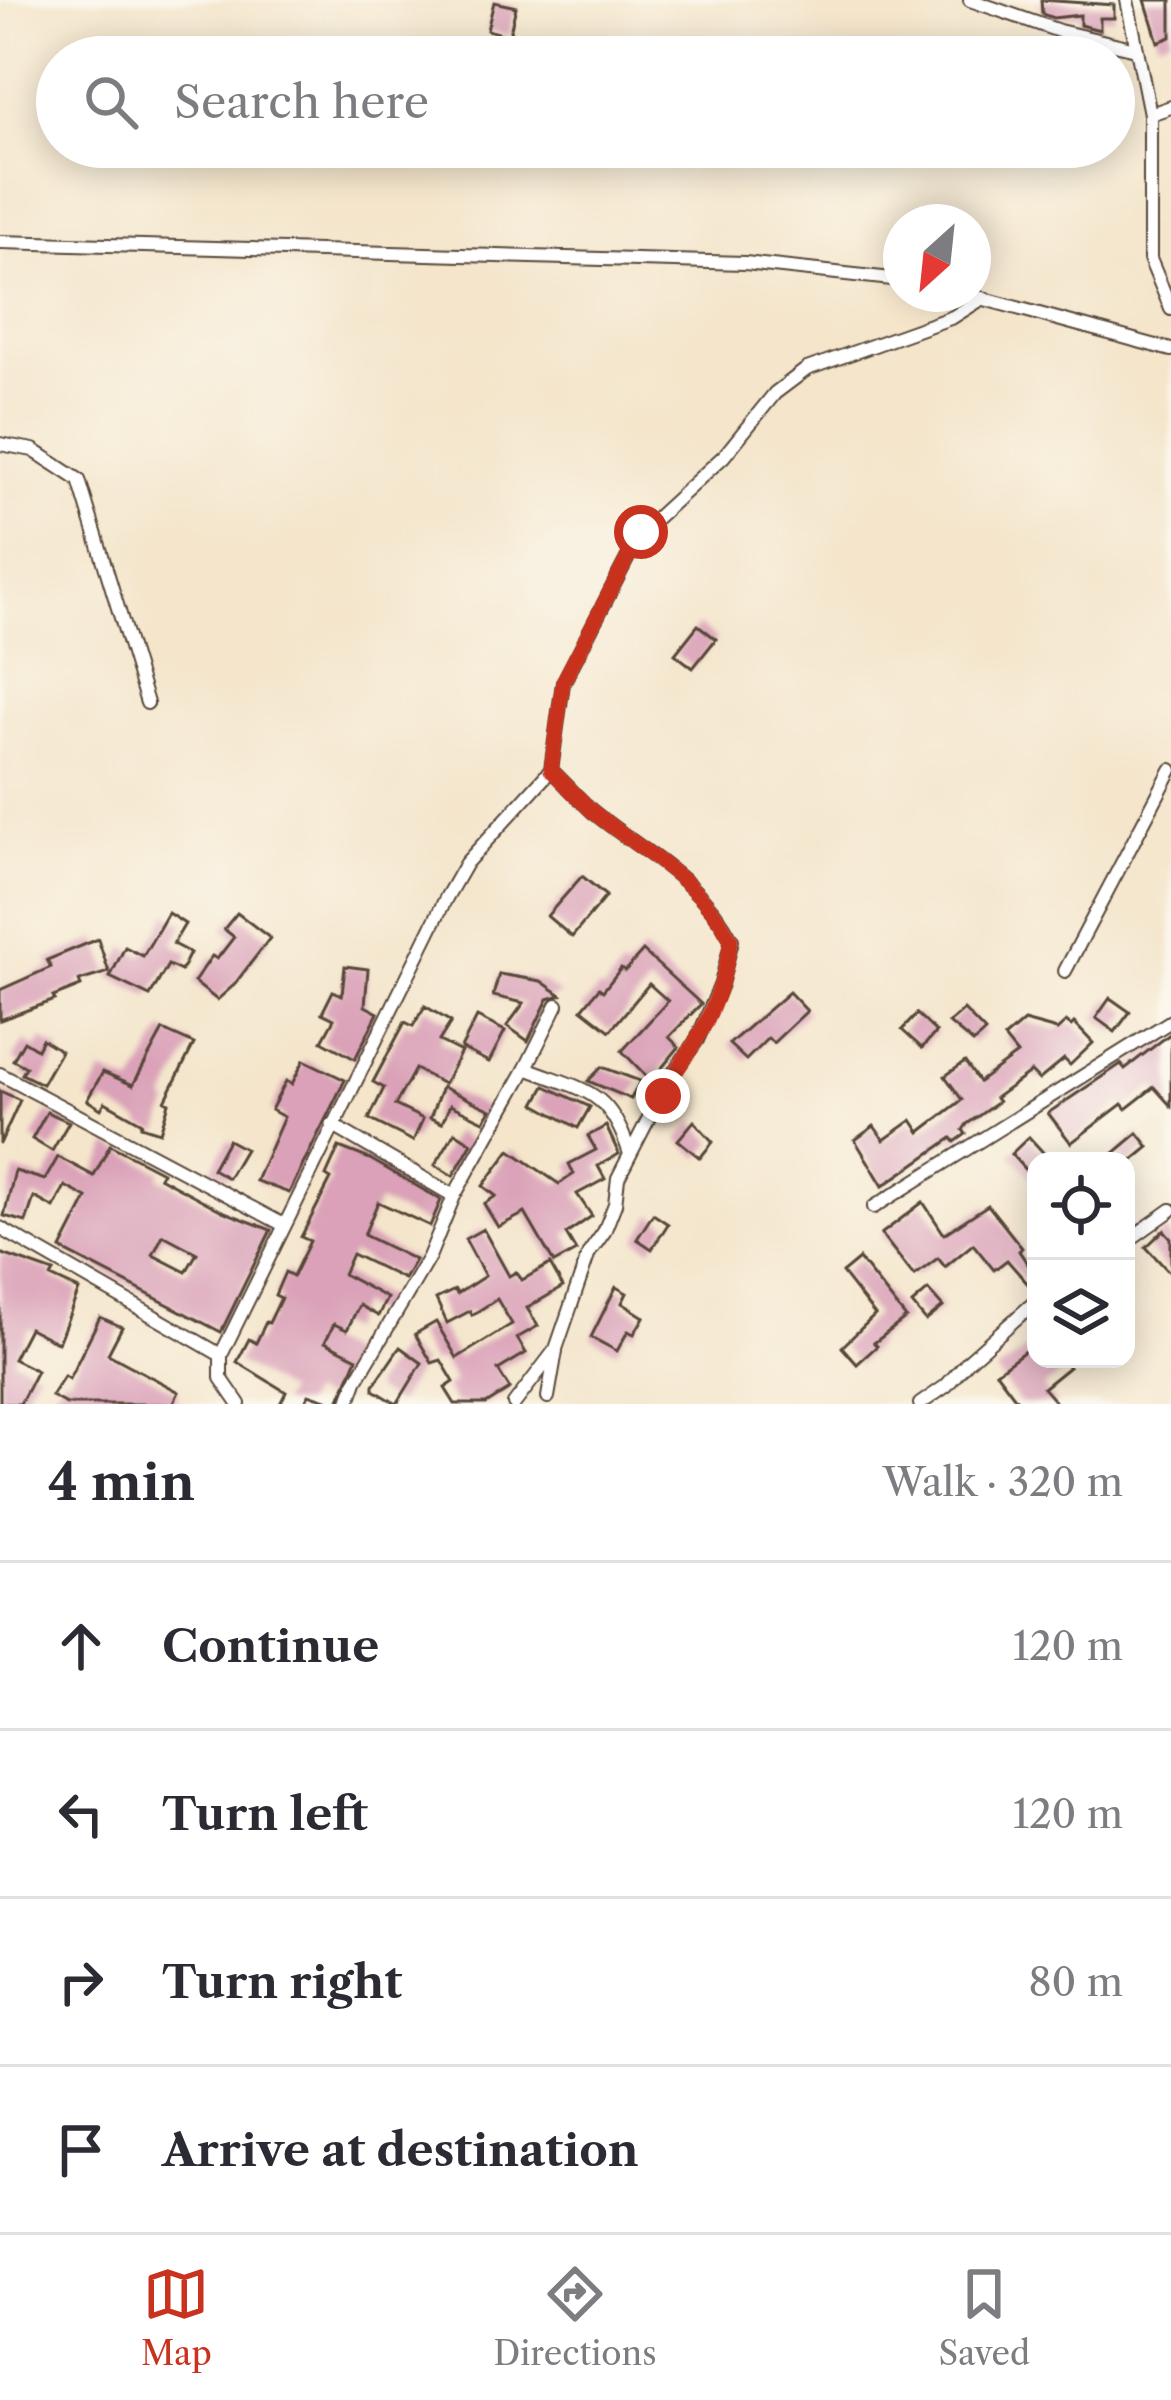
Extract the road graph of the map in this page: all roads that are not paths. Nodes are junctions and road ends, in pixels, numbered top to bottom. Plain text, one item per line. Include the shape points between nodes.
1 (970, 0) edge
2 (1126, 0) edge
3 (1079, 36) edge
4 (1133, 36) edge
5 (1135, 45) edge
6 (1136, 50) joint
7 (1171, 107) edge
8 (1150, 114) junction
9 (0, 242) edge
10 (883, 278) edge
11 (991, 300) edge
12 (1171, 309) edge
13 (961, 312) edge
14 (1171, 350) edge
15 (0, 444) edge
16 (147, 703) dead end
17 (551, 770) junction
18 (1171, 770) edge
19 (1165, 798) edge
20 (1065, 971) dead end
21 (557, 1006) dead end
22 (1171, 1021) edge
23 (526, 1068) junction
24 (0, 1074) edge
25 (332, 1126) junction
26 (629, 1151) junction
27 (454, 1196) junction
28 (874, 1207) dead end
29 (1171, 1210) edge
30 (284, 1225) junction
31 (0, 1228) edge
32 (1135, 1236) edge
33 (1027, 1309) edge
34 (556, 1348) junction
35 (221, 1355) junction
36 (528, 1387) junction
37 (550, 1400) edge
38 (239, 1404) edge
39 (348, 1404) edge
40 (514, 1404) edge
41 (920, 1404) edge

1 - 3 street
2 - 4 street
5 - 6 street
6 - 8 street
7 - 8 street
8 - 12 street via 1150,259
9 - 10 street via 745,263
11 - 14 street
13 - 17 street via 790,379 724,456 641,532 563,682
15 - 16 street via 33,450 79,480
17 - 25 street via 466,863
17 - 26 street via 591,810 675,869 731,940 697,1040
18 - 19 street
19 - 20 street
21 - 23 street
22 - 28 street
23 - 26 street via 600,1098 620,1122
23 - 27 street
24 - 30 street
25 - 27 street
25 - 30 street
26 - 34 street
27 - 39 street
29 - 32 street
30 - 35 street
31 - 35 street
33 - 41 street
34 - 36 street
34 - 37 street
35 - 38 street via 221,1378
36 - 37 street
36 - 40 street

